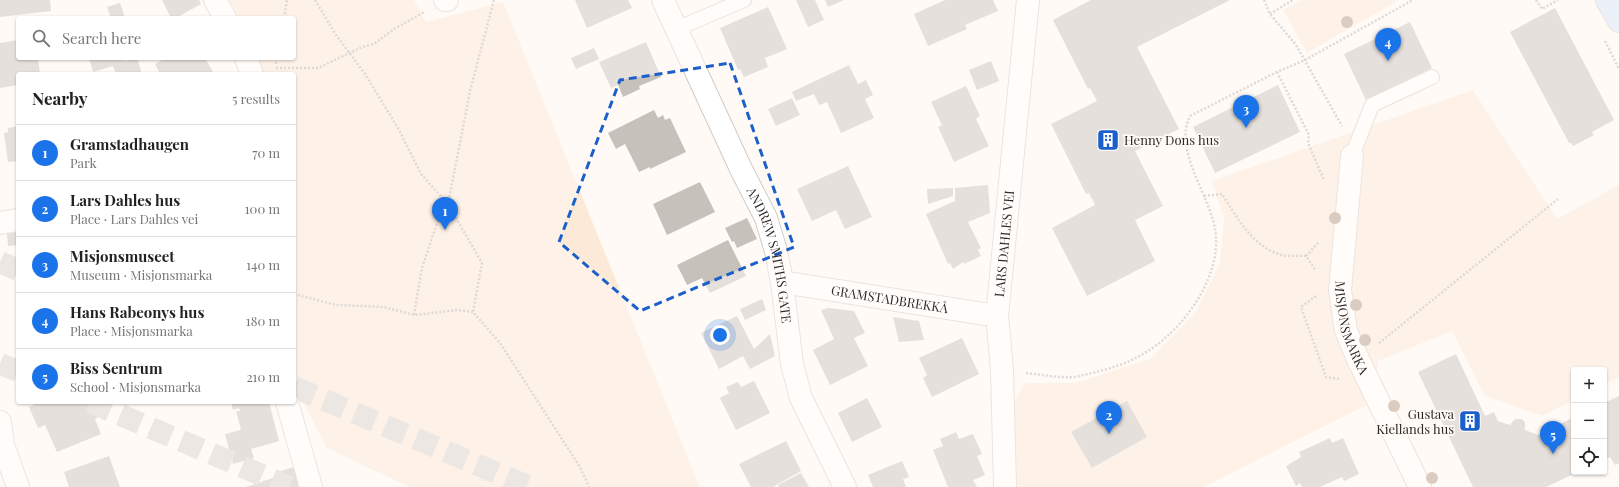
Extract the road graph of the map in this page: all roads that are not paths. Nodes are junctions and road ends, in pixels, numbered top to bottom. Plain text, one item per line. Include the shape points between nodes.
1 (214, 0) edge
2 (663, 0) edge
3 (744, 0) edge
4 (1028, 0) edge
5 (1607, 0) edge
6 (224, 16) edge
7 (1619, 21) edge
8 (676, 29) junction
9 (247, 60) edge
10 (251, 72) edge
11 (1432, 78) dead end
12 (1352, 156) joint
13 (16, 220) edge
14 (0, 224) edge
15 (782, 282) junction
16 (997, 316) junction
17 (287, 404) edge
18 (0, 422) edge
19 (18, 487) edge
20 (311, 487) edge
21 (846, 487) edge
22 (1005, 487) edge
23 (1420, 487) edge

1 - 6 street
2 - 8 street, ANDREW SMITHS GATE
3 - 8 lane
4 - 16 street, LARS DAHLES VEI
5 - 7 main road
8 - 15 street, ANDREW SMITHS GATE via 740,169 766,218
9 - 10 street
11 - 12 lane via 1372,105
12 - 23 street, MISJONSMARKA via 1340,279 1346,330
13 - 14 street
15 - 16 street, GRAMSTADBREKKÅ
15 - 21 street, ANDREW SMITHS GATE via 792,364 801,398
16 - 22 street, LARS DAHLES VEI via 1002,369
17 - 20 street
18 - 19 street via 3,445

